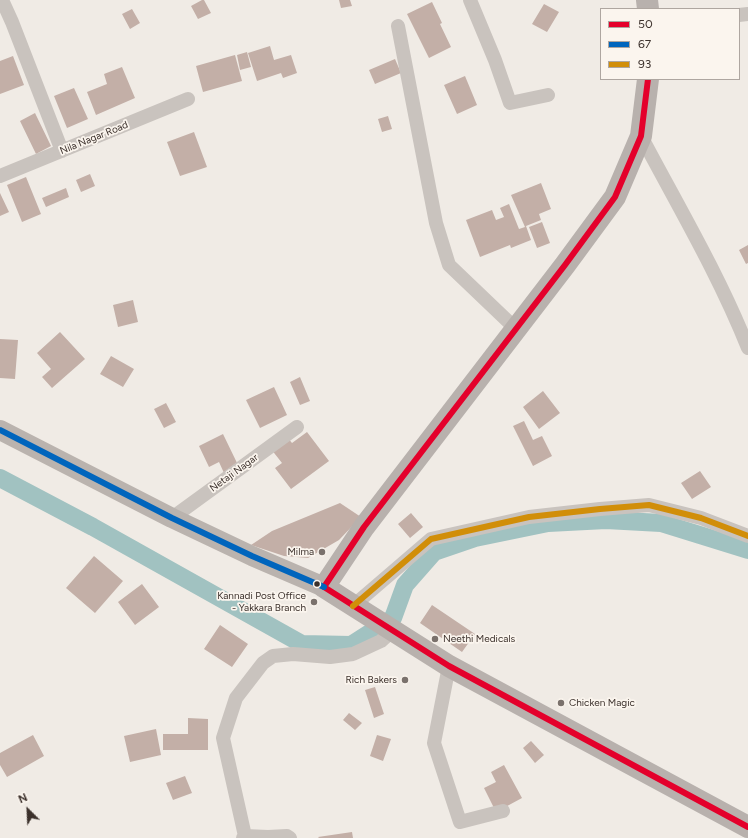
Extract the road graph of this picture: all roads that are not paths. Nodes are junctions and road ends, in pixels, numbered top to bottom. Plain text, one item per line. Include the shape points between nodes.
1 (2, 0) edge
2 (470, 0) edge
3 (398, 26) dead end
4 (648, 80) edge
5 (548, 95) dead end
6 (188, 99) dead end
7 (641, 136) junction
8 (62, 151) junction
9 (0, 176) edge
10 (743, 322) edge
11 (516, 329) junction
12 (748, 348) edge
13 (297, 427) dead end
14 (0, 430) edge
15 (172, 518) junction
16 (748, 536) edge
17 (324, 587) junction
18 (354, 607) junction
19 (391, 630) junction
20 (449, 666) junction
21 (503, 811) dead end
22 (748, 827) edge
23 (244, 837) edge
24 (290, 838) edge

1 - 8 street
2 - 5 street via 510,103
3 - 11 street via 436,223 449,265
4 - 7 main road
6 - 8 street, Nila Nagar Road
7 - 10 street
7 - 11 main road via 615,197
8 - 9 street, Nila Nagar Road
10 - 12 street
11 - 17 main road via 364,527
13 - 15 street, Netaji Nagar
14 - 15 street
15 - 17 street
16 - 18 street via 701,518 648,505 529,517 432,540
17 - 18 main road
18 - 19 main road
19 - 20 main road
19 - 23 street via 381,641 353,654 330,657 293,654 273,656 263,663 236,698 223,738
20 - 21 street via 434,743 460,822
20 - 22 main road
23 - 24 street

